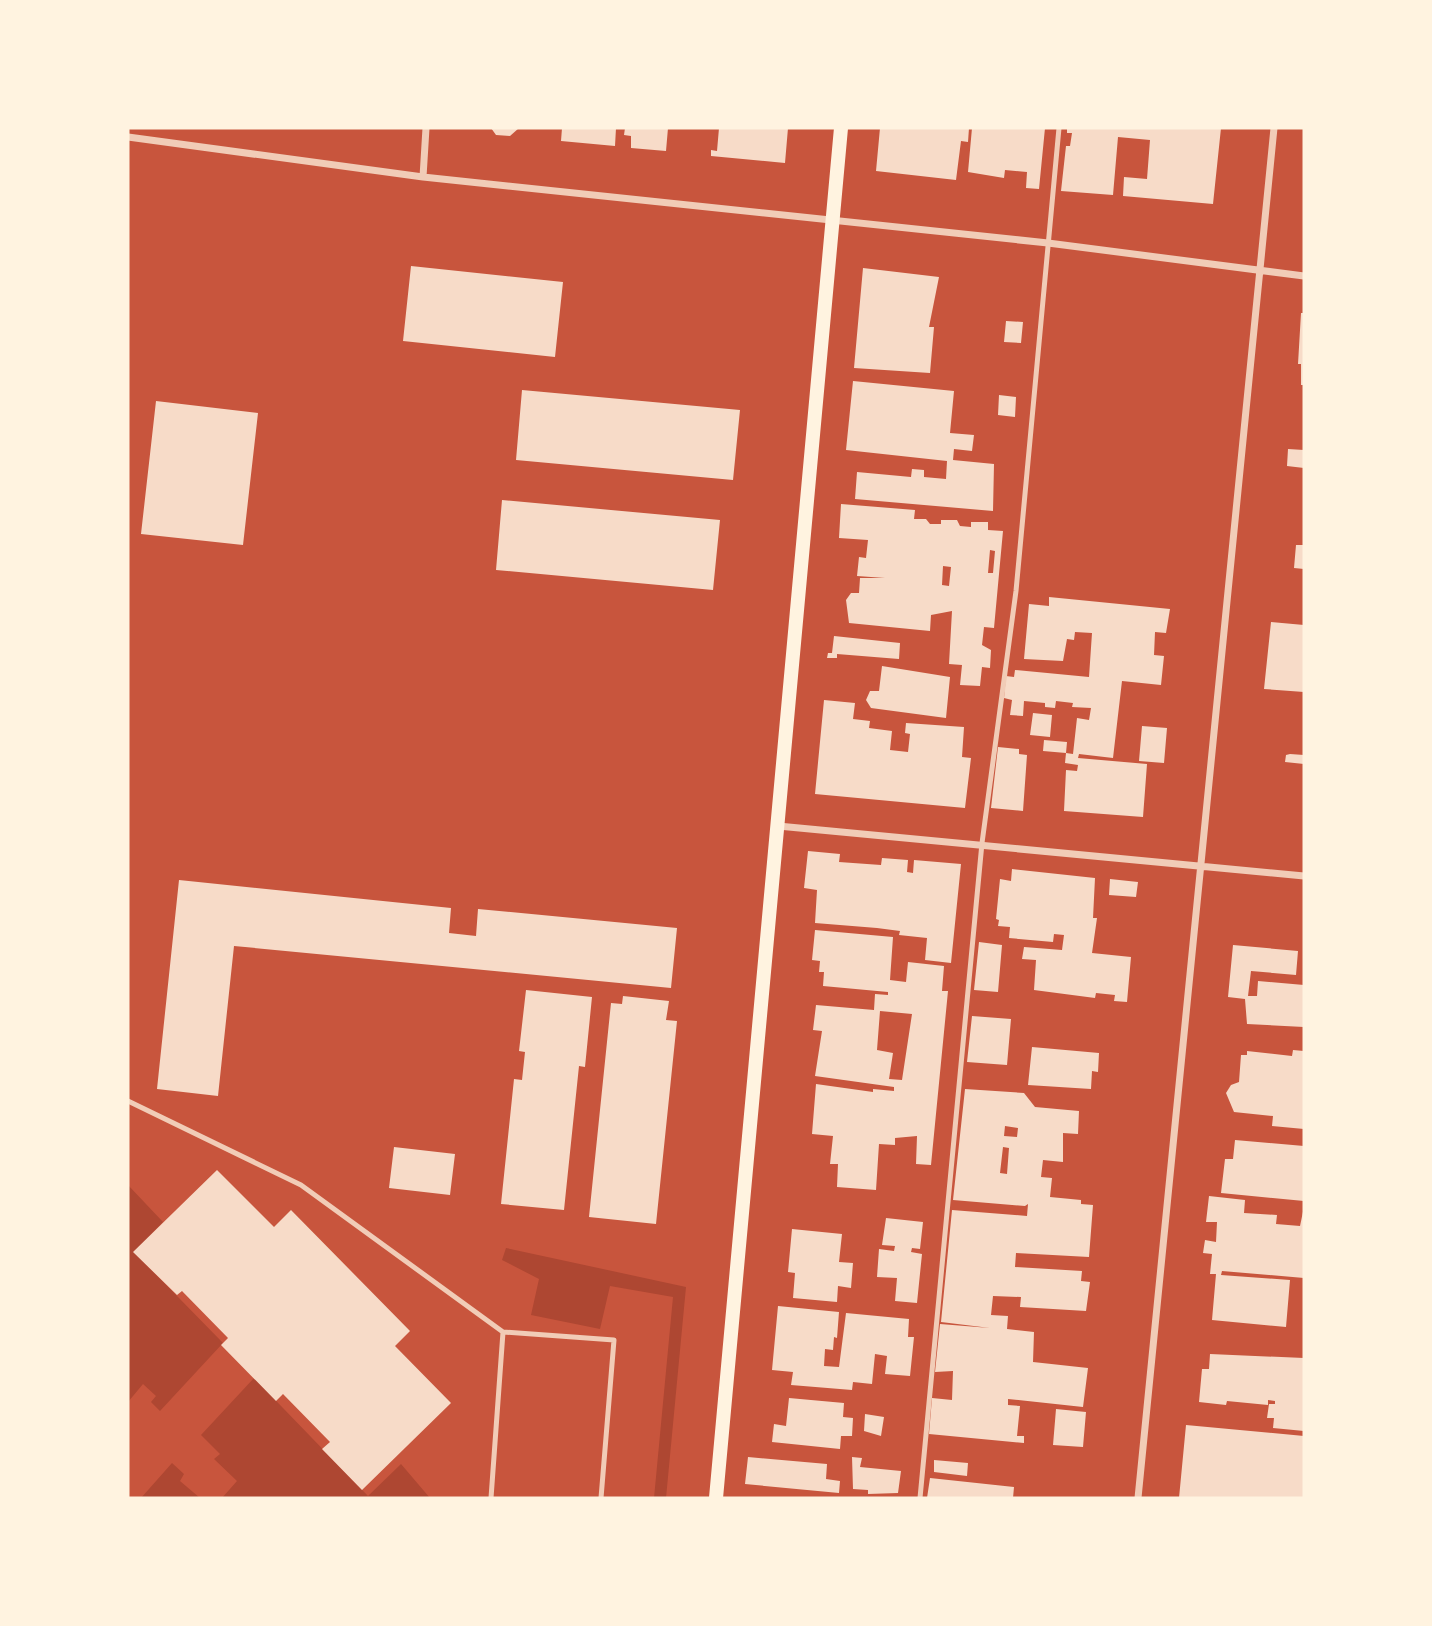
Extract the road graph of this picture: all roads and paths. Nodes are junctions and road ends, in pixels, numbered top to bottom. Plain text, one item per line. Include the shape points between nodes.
1 (426, 128) edge
2 (841, 128) edge
3 (1059, 128) edge
4 (1274, 128) edge
5 (128, 137) edge
6 (423, 177) junction
7 (832, 222) junction
8 (1048, 243) junction
9 (1261, 269) junction
10 (1304, 276) edge
11 (778, 826) junction
12 (982, 843) junction
13 (1201, 865) junction
14 (1304, 876) edge
15 (128, 1101) edge
16 (503, 1332) junction
17 (491, 1498) edge
18 (601, 1498) edge
19 (716, 1498) edge
20 (920, 1498) edge
21 (1138, 1498) edge

1 - 6 street
2 - 7 main road
3 - 8 lane
4 - 9 street
5 - 6 street
6 - 7 street
7 - 8 street
7 - 11 main road
8 - 9 street
8 - 12 lane via 1016,591
9 - 10 street
9 - 13 street
11 - 12 street
11 - 19 main road
12 - 13 street
12 - 20 lane
13 - 14 street
13 - 21 street
15 - 16 lane via 301,1185
16 - 17 lane
16 - 18 lane via 614,1340

